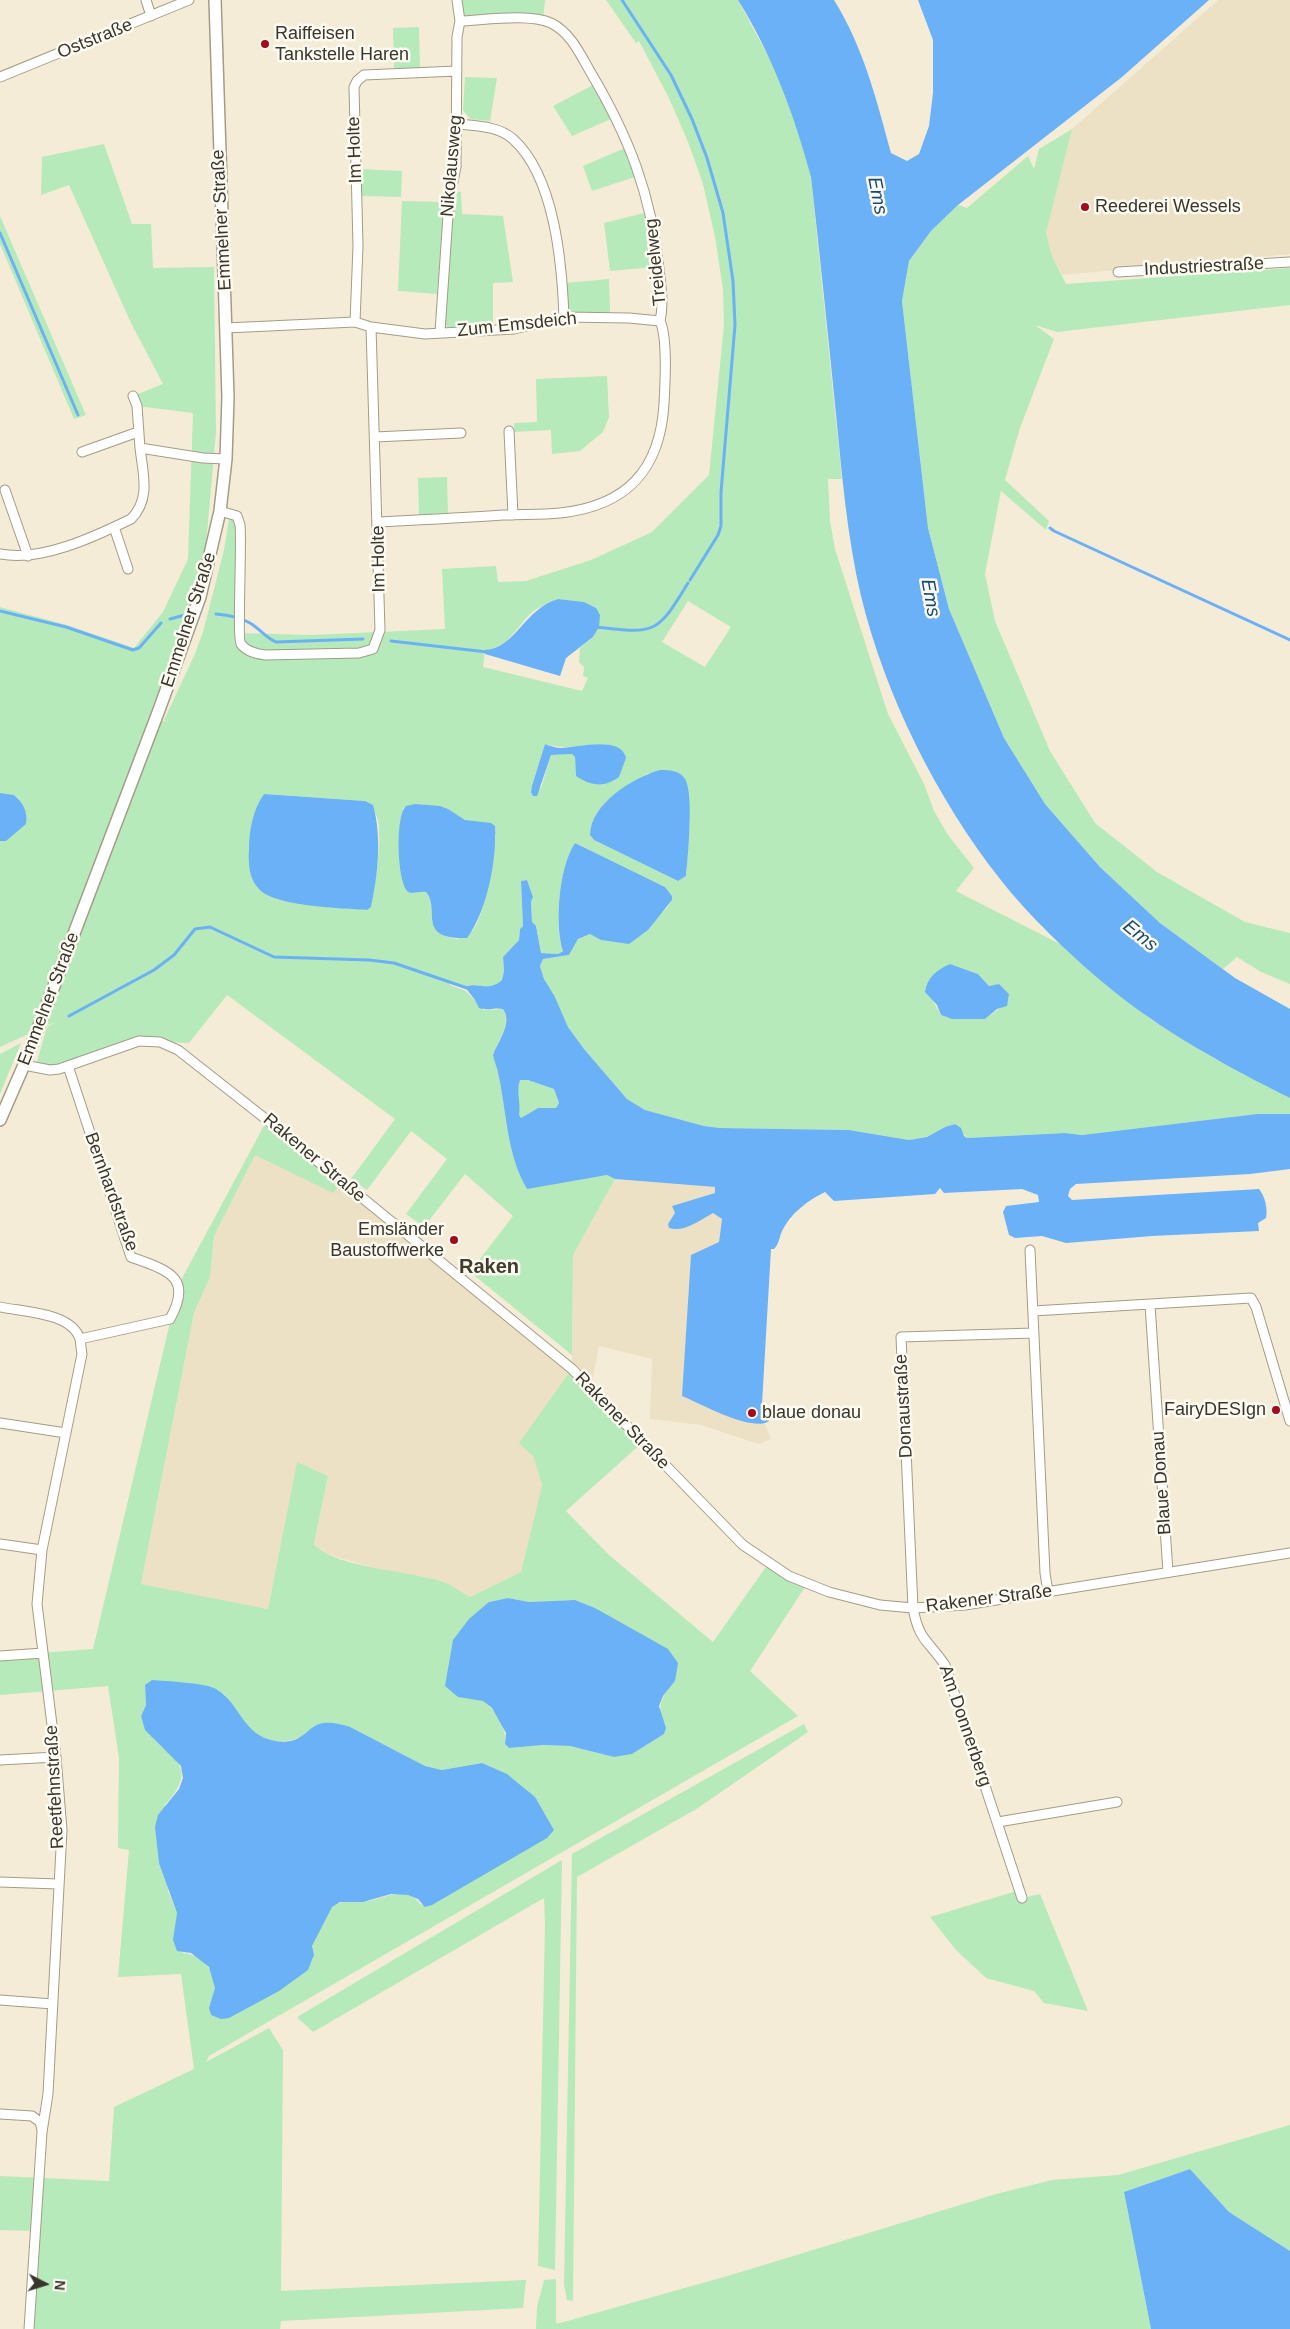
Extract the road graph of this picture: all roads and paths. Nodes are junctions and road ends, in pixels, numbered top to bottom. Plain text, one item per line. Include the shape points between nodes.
1 (146, 0) edge
2 (189, 0) edge
3 (215, 0) edge
4 (457, 0) edge
5 (151, 16) junction
6 (460, 21) junction
7 (457, 71) junction
8 (0, 77) edge
9 (458, 124) junction
10 (1290, 262) edge
11 (1118, 272) dead end
12 (564, 317) junction
13 (660, 321) junction
14 (355, 322) junction
15 (372, 327) junction
16 (226, 328) junction
17 (440, 332) junction
18 (133, 396) dead end
19 (509, 431) dead end
20 (138, 432) junction
21 (461, 433) dead end
22 (375, 437) junction
23 (140, 448) junction
24 (82, 452) dead end
25 (226, 459) junction
26 (5, 490) dead end
27 (220, 511) junction
28 (513, 515) junction
29 (378, 522) junction
30 (114, 527) junction
31 (0, 554) edge
32 (28, 556) junction
33 (128, 569) dead end
34 (24, 1065) junction
35 (68, 1066) junction
36 (0, 1120) edge
37 (1030, 1250) dead end
38 (1150, 1305) junction
39 (0, 1307) edge
40 (1033, 1311) junction
41 (1034, 1334) junction
42 (80, 1339) junction
43 (1290, 1421) edge
44 (0, 1423) edge
45 (66, 1433) junction
46 (0, 1544) edge
47 (42, 1550) junction
48 (1290, 1553) edge
49 (1168, 1572) junction
50 (1048, 1592) junction
51 (913, 1608) junction
52 (43, 1653) junction
53 (0, 1656) edge
54 (56, 1757) junction
55 (0, 1760) edge
56 (1117, 1802) dead end
57 (998, 1822) junction
58 (0, 1882) edge
59 (58, 1884) junction
60 (1022, 1898) dead end
61 (0, 2000) edge
62 (53, 2004) junction
63 (0, 2114) edge
64 (42, 2132) junction
65 (29, 2329) edge

1 - 5 street
2 - 5 street, Oststraße
3 - 16 street, Emmelner Straße
4 - 6 street, Nikolausweg
5 - 8 street, Oststraße
6 - 7 street, Nikolausweg
6 - 13 street, Treidelweg via 538,20 552,24 570,38 617,118 642,177 657,254
7 - 9 street, Nikolausweg
7 - 14 street, Im Holte via 364,75 356,81 358,246
9 - 12 street via 486,126 512,138 536,172 555,232
9 - 17 street, Nikolausweg
10 - 11 street, Industriestraße
12 - 13 street, Zum Emsdeich
12 - 17 street, Zum Emsdeich via 514,329
13 - 28 street, Treidelweg via 663,328 662,430 647,468 627,489 599,504 560,513
14 - 15 street, Zum Emsdeich
14 - 16 street, Zum Emsdeich
15 - 17 street, Zum Emsdeich via 425,334
15 - 22 street, Im Holte
16 - 25 street, Emmelner Straße
18 - 20 street via 137,406
19 - 28 street
20 - 23 street
20 - 24 street
21 - 22 street
22 - 29 street, Im Holte
23 - 25 street
23 - 30 street via 145,492 143,502 131,519
25 - 27 street, Emmelner Straße
26 - 32 street
27 - 29 street, Im Holte via 230,512 239,520 238,637 241,644 254,653 265,655 359,653 373,649 380,630
27 - 34 street, Emmelner Straße via 200,597
28 - 29 street, Treidelweg
30 - 32 street via 45,553
30 - 33 street
31 - 32 street
34 - 35 street, Rakener Straße via 50,1070
34 - 36 street, Emmelner Straße
35 - 42 street, Bernhardstraße via 131,1257 165,1270 179,1284 178,1305 170,1319
35 - 51 street, Rakener Straße via 139,1041 160,1042 178,1050 572,1369 743,1545 768,1564 807,1584 847,1598
37 - 40 street
38 - 40 street
38 - 43 street via 1251,1298
38 - 49 street, Blaue Donau
39 - 42 street via 64,1321
40 - 41 street
41 - 50 street
41 - 51 street, Donaustraße via 900,1337
42 - 45 street, Reetfehnstraße via 82,1354
44 - 45 street
45 - 47 street, Reetfehnstraße
46 - 47 street
47 - 52 street, Reetfehnstraße via 37,1604
48 - 49 street, Rakener Straße
49 - 50 street, Rakener Straße
50 - 51 street, Rakener Straße via 941,1608
51 - 57 street, Am Donnerberg via 920,1636 945,1665
52 - 53 street
52 - 54 street, Reetfehnstraße
54 - 55 street
54 - 59 street, Reetfehnstraße via 62,1830
56 - 57 street
57 - 60 street, Am Donnerberg
58 - 59 street
59 - 62 street, Reetfehnstraße
61 - 62 street
62 - 64 street, Reetfehnstraße via 48,2094
63 - 64 street via 32,2116 40,2122
64 - 65 street, Reetfehnstraße

